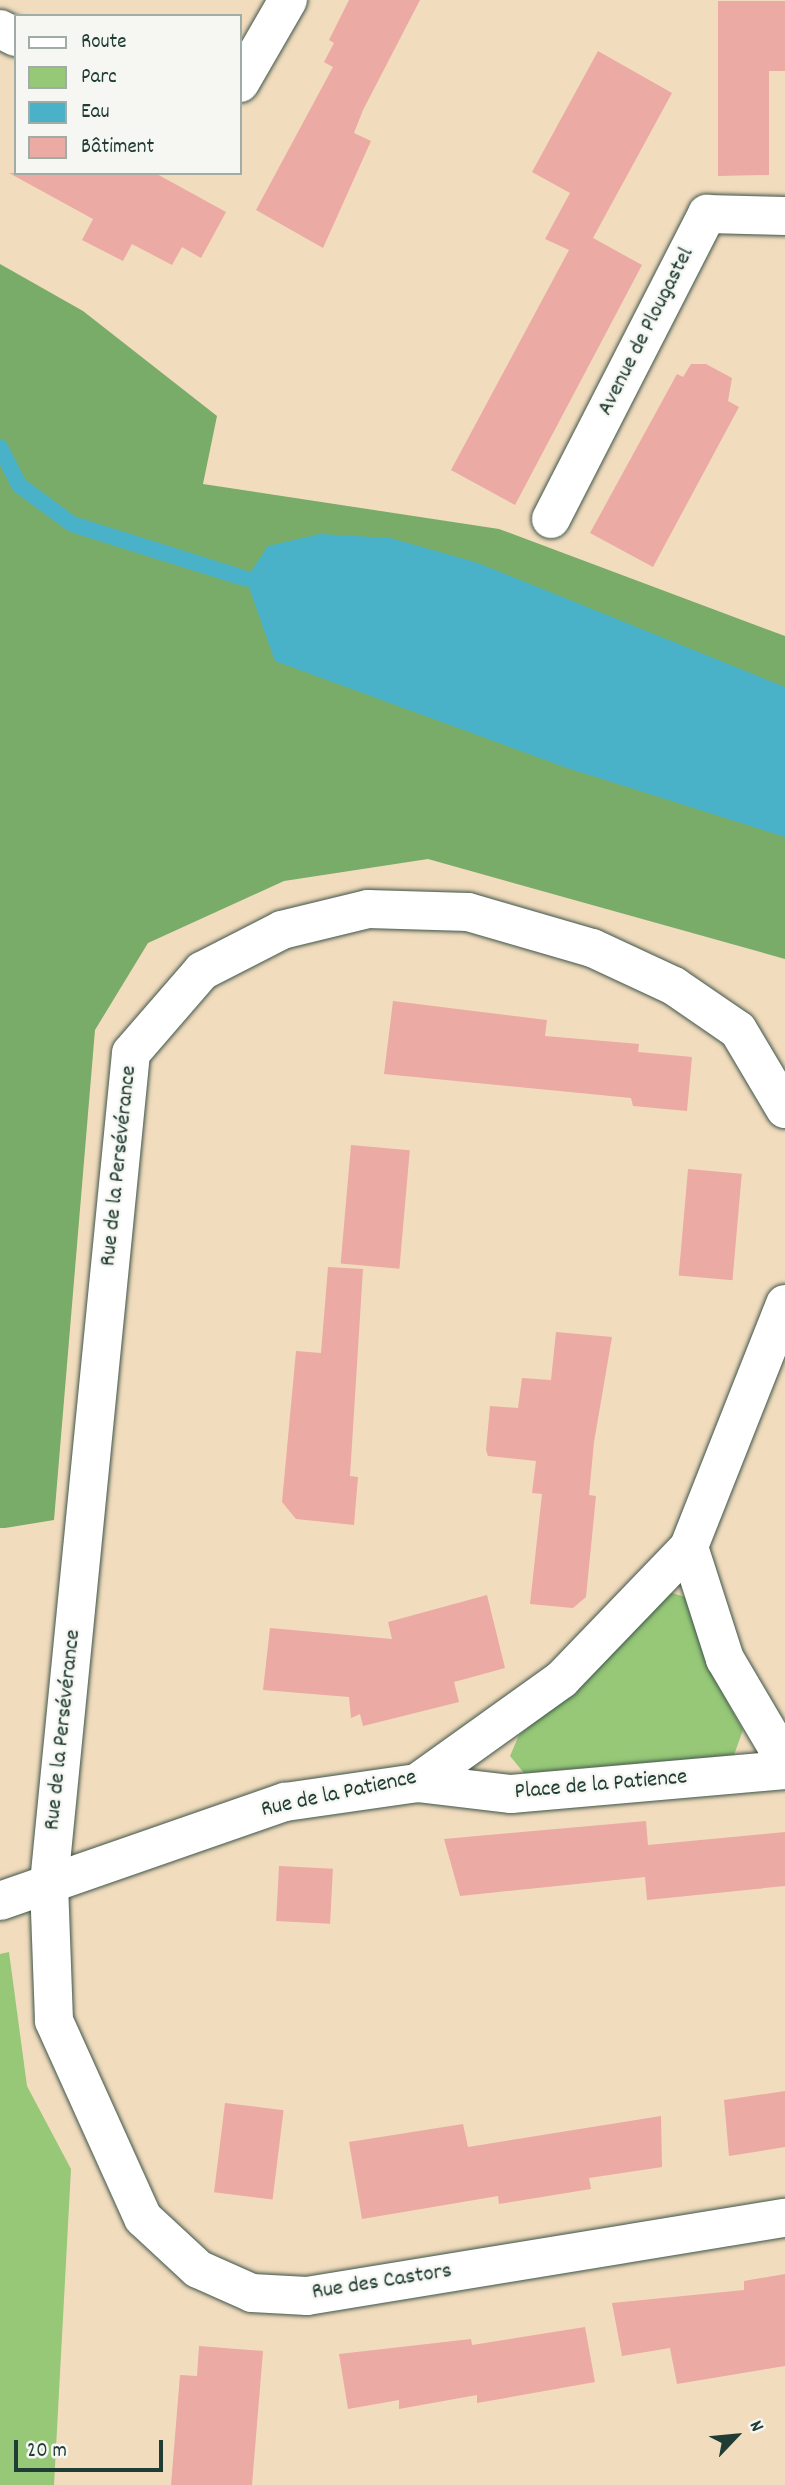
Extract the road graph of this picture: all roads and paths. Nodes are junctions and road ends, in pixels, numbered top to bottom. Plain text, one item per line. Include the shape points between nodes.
1 (288, 0) edge
2 (242, 80) edge
3 (785, 216) edge
4 (551, 519) dead end
5 (785, 1109) edge
6 (785, 1304) edge
7 (689, 1546) junction
8 (785, 1761) edge
9 (785, 1770) edge
10 (417, 1783) junction
11 (49, 1884) junction
12 (0, 1901) edge
13 (785, 2218) edge

1 - 2 street
3 - 4 street, Avenue de Plougastel via 707,214
5 - 11 street, Rue de la Persévérance via 738,1030 674,986 592,947 468,912 368,909 282,930 202,971 131,1053
6 - 7 street
7 - 8 street via 724,1660
7 - 10 street, Rue de la Patience via 562,1679
9 - 10 street, Place de la Patience via 511,1794
10 - 11 street, Rue de la Patience via 285,1802
11 - 12 street, Rue de la Patience
11 - 13 street, Rue des Castors via 54,2021 143,2218 198,2269 251,2293 307,2296

